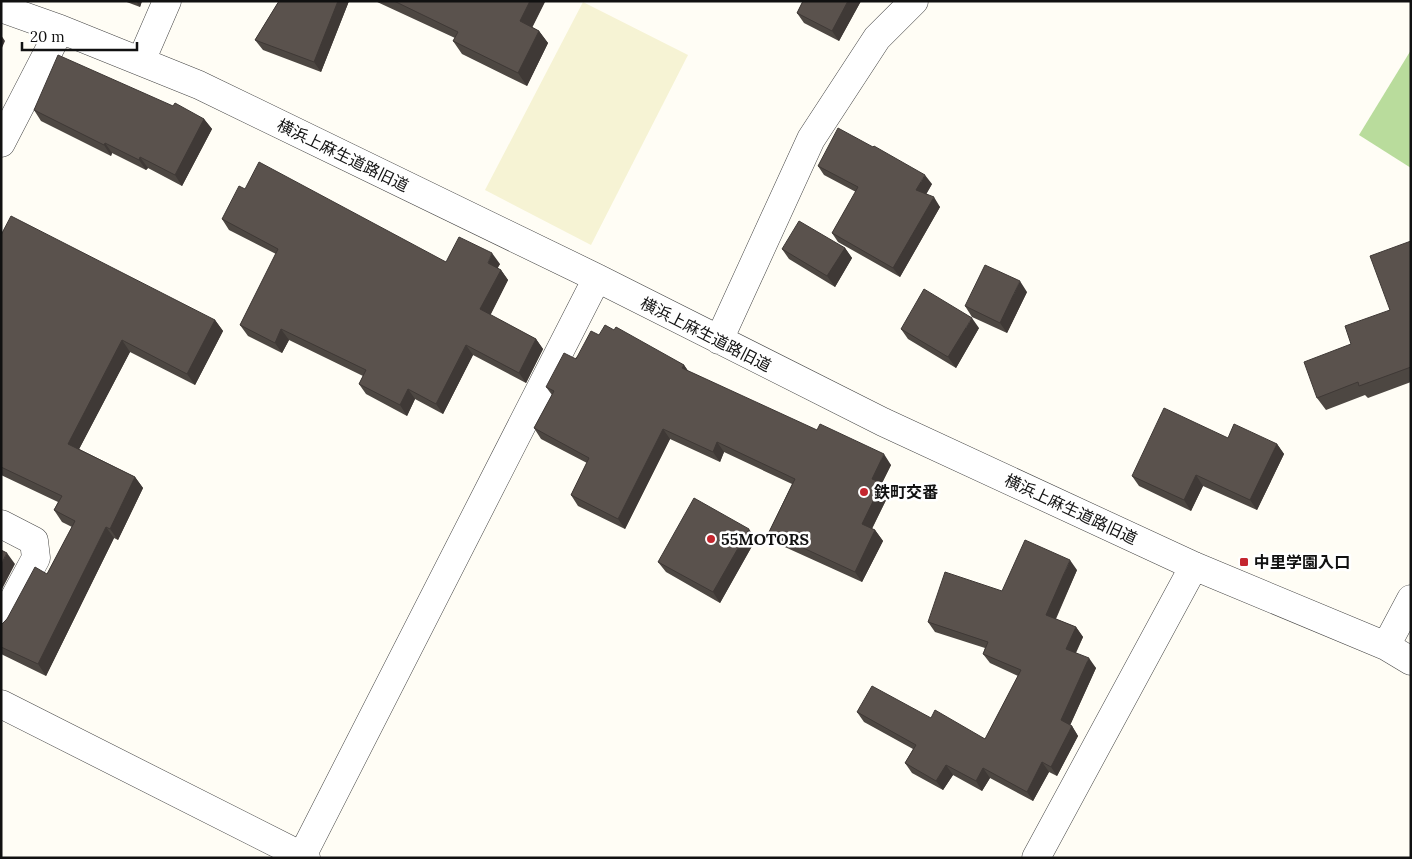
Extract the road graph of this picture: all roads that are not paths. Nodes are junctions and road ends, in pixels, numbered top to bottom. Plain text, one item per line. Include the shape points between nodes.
1 (167, 1) edge
2 (914, 1) edge
3 (11, 7) edge
4 (60, 29) junction
5 (141, 60) junction
6 (1, 143) edge
7 (597, 278) junction
8 (719, 340) junction
9 (1, 524) edge
10 (1194, 566) junction
11 (1411, 599) edge
12 (1, 623) edge
13 (1386, 646) junction
14 (1411, 661) edge
15 (1, 704) edge
16 (303, 857) edge
17 (1036, 858) edge

1 - 5 street
2 - 8 street via 878,38 811,139
3 - 4 street, 横浜上麻生道路旧道
4 - 5 street, 横浜上麻生道路旧道
4 - 6 street
5 - 7 street, 横浜上麻生道路旧道
7 - 8 street, 横浜上麻生道路旧道
7 - 16 street
8 - 10 street, 横浜上麻生道路旧道 via 883,422
9 - 12 street via 34,541 36,558
10 - 13 street, 横浜上麻生道路旧道
10 - 17 street
11 - 13 street
13 - 14 street, 横浜上麻生道路旧道
15 - 16 street

